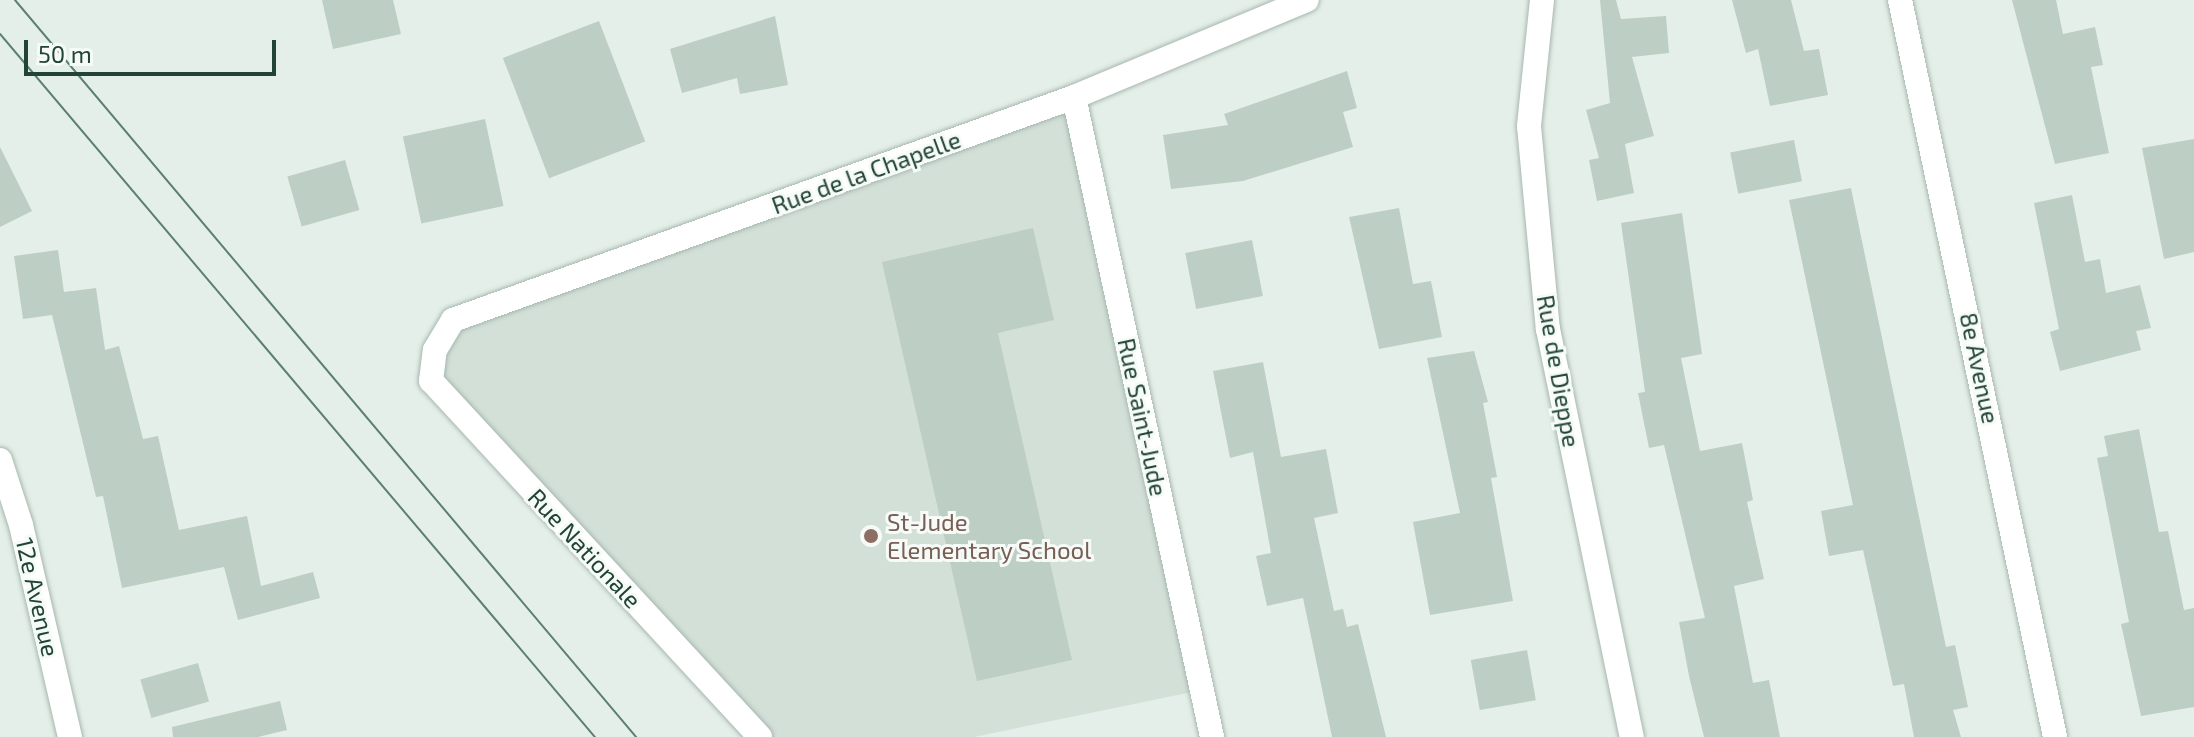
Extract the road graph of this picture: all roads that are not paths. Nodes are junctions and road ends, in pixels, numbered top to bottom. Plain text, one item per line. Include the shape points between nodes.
1 (1307, 0) edge
2 (1542, 0) edge
3 (1900, 0) edge
4 (1074, 97) junction
5 (435, 350) joint
6 (0, 460) edge
7 (70, 737) edge
8 (760, 737) edge
9 (1212, 737) edge
10 (1632, 737) edge
11 (2055, 737) edge

1 - 4 street, Rue de la Chapelle
2 - 10 street, Rue de Dieppe via 1529,126 1548,329
3 - 11 street, 8e Avenue
4 - 5 street, Rue de la Chapelle via 453,320
4 - 9 street, Rue Saint-Jude
5 - 8 street, Rue Nationale via 431,381
6 - 7 street, 12e Avenue via 21,525

